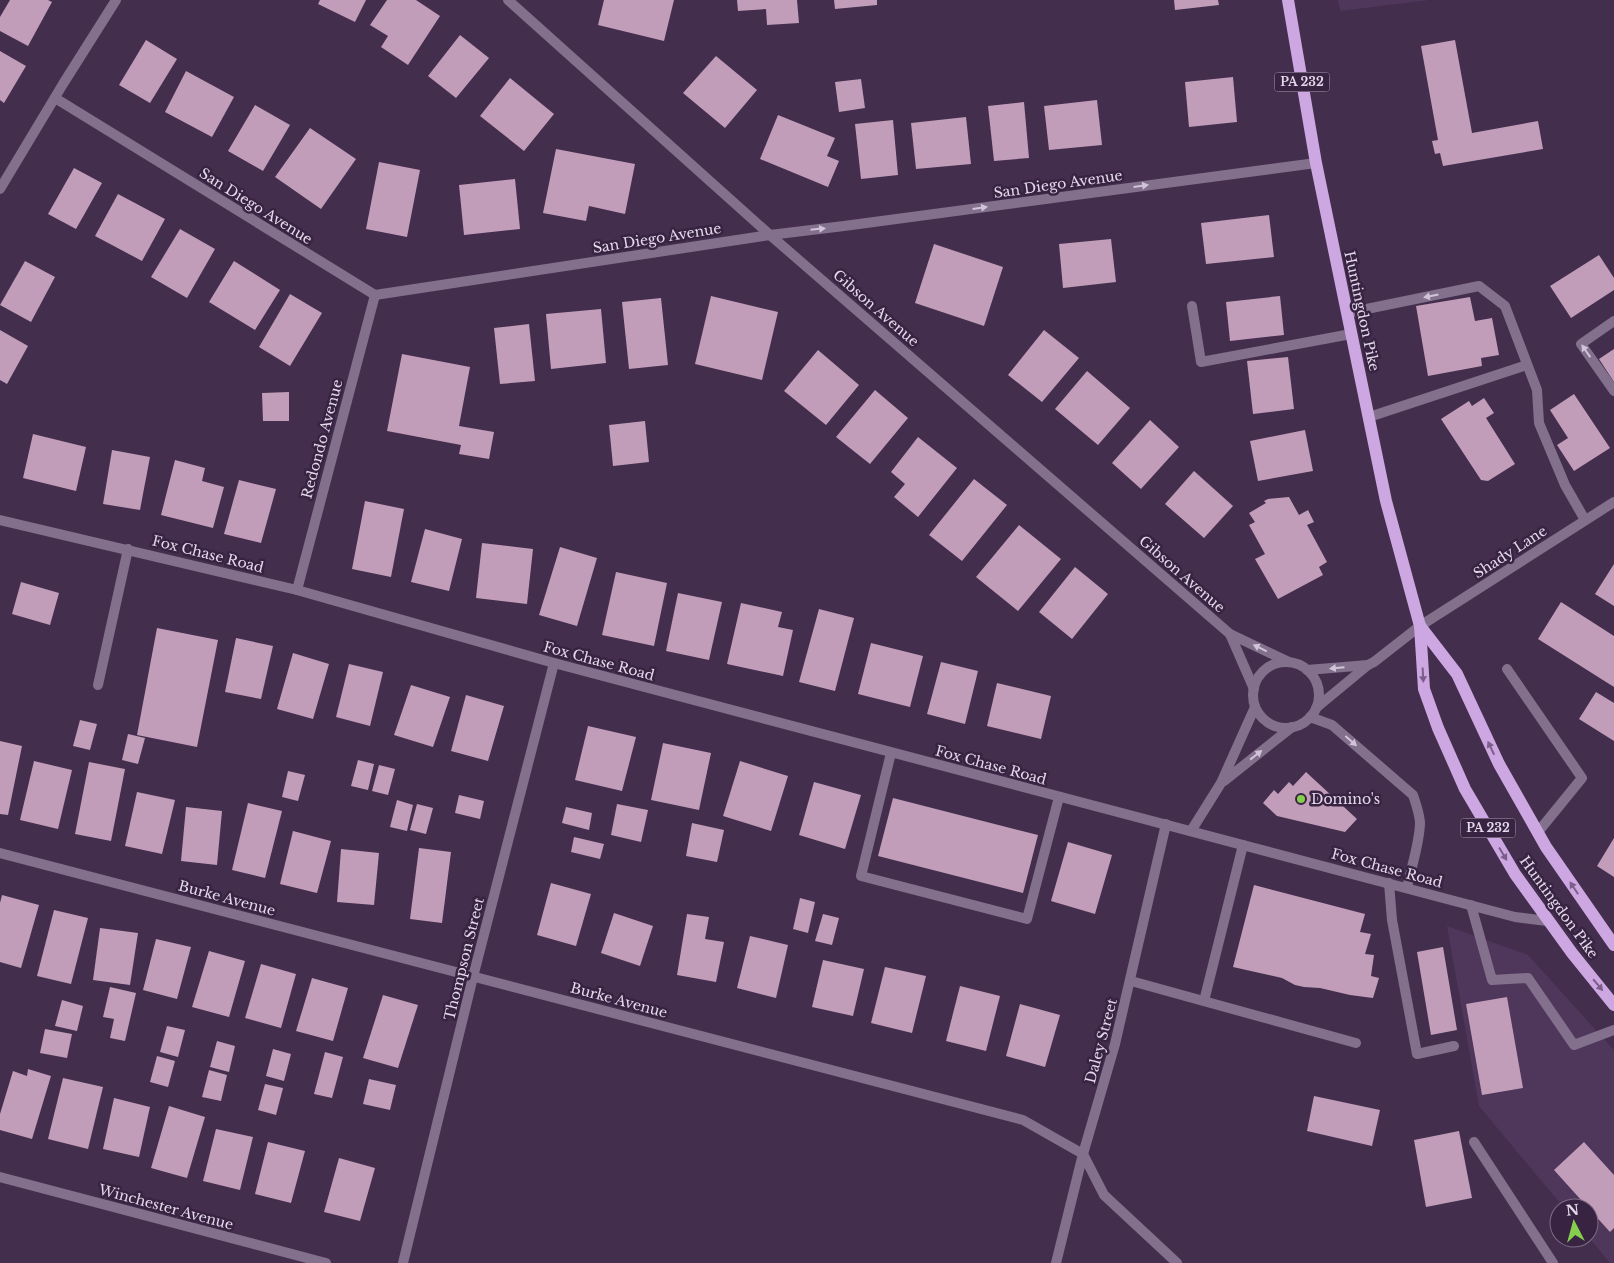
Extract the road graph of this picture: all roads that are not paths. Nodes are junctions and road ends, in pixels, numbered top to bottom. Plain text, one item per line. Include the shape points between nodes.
1 (116, 0) edge
2 (508, 0) edge
3 (1288, 0) edge
4 (55, 98) junction
5 (1316, 163) junction
6 (0, 189) edge
7 (770, 235) junction
8 (375, 295) junction
9 (1192, 306) dead end
10 (1347, 313) junction
11 (1614, 321) edge
12 (1352, 334) junction
13 (1527, 365) junction
14 (1614, 391) edge
15 (1369, 417) junction
16 (1614, 502) edge
17 (0, 520) edge
18 (1585, 520) junction
19 (128, 549) junction
20 (297, 590) junction
21 (1420, 626) junction
22 (1230, 634) junction
23 (1289, 662) junction
24 (554, 663) junction
25 (1368, 665) junction
26 (1507, 669) dead end
27 (1307, 670) junction
28 (98, 685) dead end
29 (1254, 689) junction
30 (1255, 707) junction
31 (1313, 712) junction
32 (1292, 727) junction
33 (891, 753) junction
34 (1221, 783) junction
35 (1059, 797) junction
36 (1166, 824) junction
37 (1191, 831) junction
38 (1538, 832) junction
39 (1243, 845) junction
40 (0, 853) edge
41 (1389, 883) junction
42 (1407, 888) junction
43 (1471, 905) junction
44 (1547, 921) junction
45 (1614, 945) edge
46 (474, 977) junction
47 (1131, 981) junction
48 (1204, 1001) junction
49 (1614, 1005) edge
50 (1614, 1030) edge
51 (1356, 1043) dead end
52 (1454, 1046) dead end
53 (1474, 1142) dead end
54 (1083, 1154) junction
55 (0, 1178) edge
56 (326, 1263) edge
57 (403, 1263) edge
58 (1056, 1263) edge
59 (1178, 1263) edge
60 (1553, 1263) edge

1 - 4 street
2 - 7 street, Gibson Avenue
3 - 5 main road, Huntingdon Pike / PA 232
4 - 6 street
4 - 8 street, San Diego Avenue
7 -> 5 street, San Diego Avenue
5 - 10 main road, Huntingdon Pike / PA 232
7 - 8 street, San Diego Avenue
7 - 22 street, Gibson Avenue
8 - 20 street, Redondo Avenue
9 - 12 street via 1201,362
10 - 12 main road, Huntingdon Pike / PA 232
13 -> 10 street via 1505,306 1479,286
14 -> 11 street via 1581,344
12 - 15 main road, Huntingdon Pike / PA 232
13 - 15 street
13 - 18 street via 1538,390 1540,423 1565,485
15 - 21 main road, Huntingdon Pike / PA 232 via 1386,501
16 - 18 street, Shady Lane
17 - 19 street, Fox Chase Road
18 - 21 street, Shady Lane
19 - 20 street, Fox Chase Road
19 - 28 street
20 - 24 street, Fox Chase Road
21 - 25 street
38 -> 21 main road, Huntingdon Pike / PA 232 via 1499,764 1457,674
21 -> 44 main road, Huntingdon Pike / PA 232 via 1424,689 1438,728 1465,789
23 -> 22 street
22 - 29 street
23 - 27 street
23 - 29 street via 1268,667
24 - 33 street, Fox Chase Road
24 - 46 street, Thompson Street
25 -> 27 street
25 - 31 street
26 - 38 street via 1582,778
27 - 31 street via 1318,688
29 - 30 street
30 - 32 street via 1270,723
30 - 34 street
31 - 32 street via 1302,724
31 -> 42 street via 1413,795 1420,823
34 -> 32 street
33 - 35 street, Fox Chase Road
33 - 35 street via 861,876 1026,919
34 - 37 street
35 - 36 street, Fox Chase Road
36 - 37 street, Fox Chase Road
36 - 47 street, Daley Street
37 - 39 street, Fox Chase Road
45 -> 38 main road, Huntingdon Pike / PA 232
39 - 41 street, Fox Chase Road
39 - 48 street
40 - 46 street, Burke Avenue
41 - 42 street, Fox Chase Road
41 - 52 street via 1392,920 1417,1054
42 - 43 street, Fox Chase Road
43 - 44 street, Fox Chase Road via 1515,917
43 - 50 street via 1492,980 1528,978 1574,1045
44 -> 49 main road, Huntingdon Pike / PA 232
46 - 54 street, Burke Avenue via 1023,1120
46 - 57 street, Thompson Street
47 - 48 street
47 - 54 street, Daley Street
48 - 51 street
53 - 60 street
54 - 58 street, Daley Street
54 - 59 street via 1104,1195
55 - 56 street, Winchester Avenue

